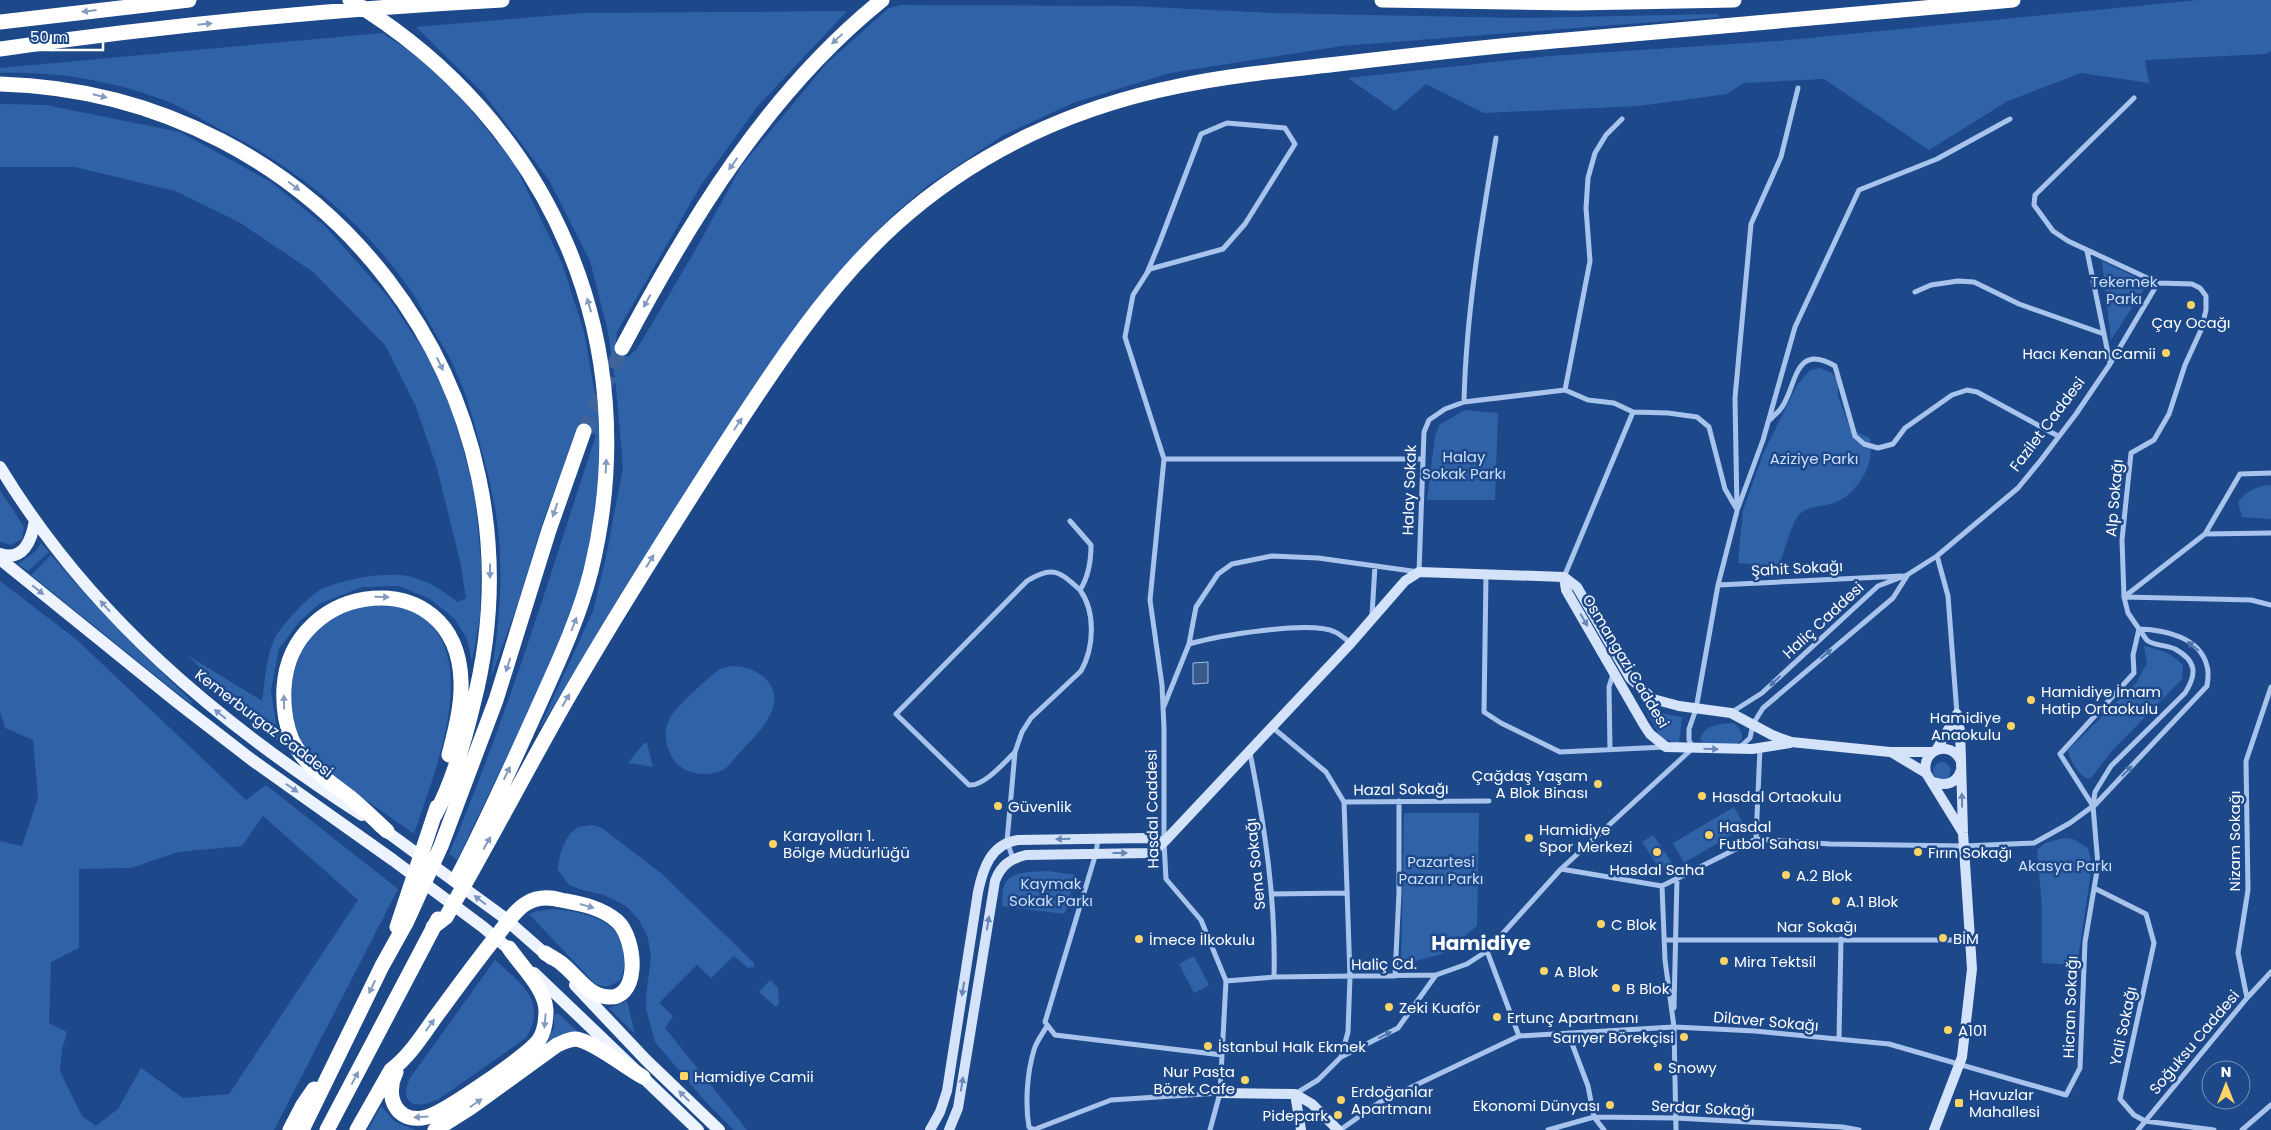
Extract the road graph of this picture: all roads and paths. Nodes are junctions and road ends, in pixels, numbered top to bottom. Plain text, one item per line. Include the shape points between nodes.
1 (189, 0) edge
2 (350, 0) edge
3 (502, 0) edge
4 (1382, 0) edge
5 (1734, 0) edge
6 (2013, 0) edge
7 (878, 3) edge
8 (0, 22) edge
9 (0, 50) edge
10 (0, 84) edge
11 (1798, 88) dead end
12 (2134, 98) dead end
13 (1622, 119) dead end
14 (2010, 119) dead end
15 (1496, 138) dead end
16 (2087, 251) junction
17 (1147, 272) junction
18 (2158, 283) junction
19 (1915, 292) dead end
20 (2104, 334) junction
21 (622, 348) tunnel mouth
22 (2110, 364) junction
23 (1564, 390) junction
24 (1464, 402) junction
25 (1632, 412) junction
26 (1768, 421) junction
27 (584, 431) tunnel mouth
28 (2058, 436) junction
29 (1164, 459) junction
30 (1421, 459) junction
31 (2, 473) edge
32 (2271, 473) edge
33 (1737, 511) junction
34 (35, 520) junction
35 (1070, 521) dead end
36 (2271, 533) edge
37 (2205, 534) junction
38 (0, 554) edge
39 (1936, 556) junction
40 (0, 559) edge
41 (1375, 566) junction
42 (1419, 572) junction
43 (1486, 575) junction
44 (1907, 575) junction
45 (1564, 577) junction
46 (1718, 585) junction
47 (1080, 590) junction
48 (2124, 597) junction
49 (2271, 605) edge
50 (1372, 617) junction
51 (2139, 629) junction
52 (1350, 643) junction
53 (1189, 644) junction
54 (1614, 671) junction
55 (2271, 687) edge
56 (1163, 709) junction
57 (1696, 709) junction
58 (1731, 713) junction
59 (1957, 714) junction
60 (1753, 724) junction
61 (1272, 726) junction
62 (1791, 742) junction
63 (1666, 747) junction
64 (1693, 748) junction
65 (1760, 748) junction
66 (1736, 749) junction
67 (1249, 750) junction
68 (1610, 750) junction
69 (1934, 751) junction
70 (1015, 752) junction
71 (1890, 752) junction
72 (1962, 764) junction
73 (1926, 773) junction
74 (1933, 782) junction
75 (1399, 801) junction
76 (1489, 801) dead end
77 (1344, 802) junction
78 (2093, 806) junction
79 (434, 816) junction
80 (387, 831) junction
81 (1963, 834) junction
82 (1098, 839) junction
83 (1756, 840) junction
84 (1007, 842) junction
85 (1164, 842) junction
86 (1964, 846) junction
87 (1096, 853) junction
88 (1013, 858) junction
89 (1561, 869) junction
90 (1677, 878) junction
91 (1662, 886) junction
92 (2094, 888) junction
93 (1346, 893) junction
94 (1271, 894) junction
95 (433, 927) junction
96 (1841, 939) junction
97 (1664, 940) junction
98 (1676, 940) junction
99 (1970, 940) junction
100 (394, 943) junction
101 (509, 948) junction
102 (1488, 951) junction
103 (545, 953) junction
104 (2271, 972) edge
105 (1395, 976) junction
106 (1436, 976) junction
107 (1274, 977) junction
108 (1350, 977) junction
109 (1226, 982) junction
110 (2247, 998) junction
111 (1048, 1026) junction
112 (1674, 1027) junction
113 (1568, 1033) junction
114 (1519, 1036) junction
115 (1839, 1039) junction
116 (1222, 1055) junction
117 (1341, 1057) junction
118 (1960, 1063) junction
119 (400, 1064) junction
120 (330, 1075) junction
121 (642, 1077) junction
122 (1220, 1093) junction
123 (1295, 1094) junction
124 (2271, 1105) edge
125 (956, 1114) junction
126 (1594, 1116) junction
127 (1676, 1118) junction
128 (2146, 1121) junction
129 (329, 1127) edge
130 (290, 1130) edge
131 (302, 1130) edge
132 (357, 1130) edge
133 (435, 1130) edge
134 (698, 1130) edge
135 (719, 1130) edge
136 (930, 1130) edge
137 (949, 1130) edge
138 (956, 1130) edge
139 (1033, 1130) edge
140 (1210, 1130) edge
141 (1301, 1130) edge
142 (1339, 1130) edge
143 (1548, 1130) edge
144 (1604, 1130) edge
145 (1676, 1130) edge
146 (1859, 1130) edge
147 (1934, 1130) edge
148 (2138, 1130) edge
149 (2214, 1130) edge
150 (2242, 1130) edge

1 -> 8 highway
95 -> 2 highway via 525,736 579,611 602,507 607,408 599,349 582,282 546,201 510,144 454,79 401,34
9 -> 3 highway via 246,19
4 - 5 highway via 1575,3
95 -> 6 highway via 446,917 563,706 642,573 792,345 846,276 893,227 934,193 993,153 1031,134 1103,106 1180,86 1237,77 1489,46
7 -> 21 highway via 822,54 763,123 696,218
10 -> 79 highway via 62,89 128,103 195,127 250,157 310,199 336,223 398,294 433,348 455,397 474,454 485,505 490,567 487,630 478,688 452,778
11 - 33 street via 1781,157 1751,224 1735,398
12 - 16 street, Alp Sokağı via 2035,195 2034,205 2053,231
13 - 23 street via 1606,135 1595,153 1588,178 1586,208 1590,262
14 - 26 street via 1937,159 1858,190 1796,327
15 - 24 street via 1479,239
16 - 18 street, Alp Sokağı
16 - 20 street
17 - 17 street via 1150,268 1223,249 1245,224 1295,144 1285,128 1227,123 1201,134
17 - 29 street via 1133,294 1125,337
18 - 22 street, Fazilet Caddesi
18 - 48 street, Alp Sokağı via 2192,284 2200,288 2206,296 2206,310 2169,414 2154,440 2131,453 2122,540
19 - 20 street via 1931,285 1974,282 2018,304
20 - 22 street
22 - 28 street, Fazilet Caddesi
23 - 24 street
23 - 25 street via 1588,400 1614,403
24 - 30 street, Halay Sokak via 1429,420
25 - 33 street via 1697,416 1709,427 1725,489
25 - 45 street
26 - 28 street via 1782,407 1797,369 1808,360 1823,360 1835,366 1855,436 1864,444 1878,448 1893,444 1906,428 1952,395 1967,390 1977,392
26 - 33 street
27 -> 100 highway via 470,772 420,895
28 - 39 street, Fazilet Caddesi via 2018,488
29 - 30 street
29 - 56 street, Hasdal Caddesi via 1150,600
30 - 42 street, Halay Sokak
31 - 34 main road, Kemerburgaz Caddesi
32 - 37 street via 2240,474
33 - 46 street
34 - 38 main road via 27,547 13,556
80 -> 34 main road, Kemerburgaz Caddesi via 259,744 170,672 88,587
35 - 47 street via 1091,545 1089,570
36 - 37 street
37 - 48 street
39 - 44 street, Fazilet Caddesi
39 - 59 street via 1948,596
40 -> 101 main road via 207,725
41 - 42 street
41 - 50 street
41 - 53 street via 1272,556 1232,564 1206,588 1196,607
42 - 43 street
42 - 50 street via 1405,581
43 - 45 street
43 - 68 street via 1484,712 1560,752
44 - 46 street, Şahit Sokağı
44 -> 58 street, Haliç Caddesi via 1878,586 1762,693
60 -> 44 street, Haliç Caddesi via 1772,700 1893,598
45 -> 54 street, Osmangazi Caddesi via 1566,590
45 - 57 street via 1577,587 1630,678 1645,693 1665,703
46 - 57 street
47 - 70 street via 1089,608 1090,642 1086,662 1068,685 1031,718
47 - 70 street via 1066,577 1052,572 1041,572 1027,581 896,714 969,785 983,782
48 - 49 street via 2251,600
48 - 51 street, Alp Sokağı via 2128,613
50 - 52 street
51 - 78 street via 2133,655 2134,673 2060,754
51 - 78 street via 2148,641 2175,649 2189,661 2194,671 2193,680 2185,693 2111,766 2095,792
78 -> 51 street via 2207,686 2208,668 2202,653 2184,638 2160,630
52 - 53 street via 1334,631 1309,626 1214,636
52 - 61 street
53 - 56 street
54 - 63 street, Osmangazi Caddesi via 1647,730
54 - 68 street via 1609,686
55 - 110 street, Nizam Sokağı via 2246,761 2248,890 2238,953
56 - 85 street, Hasdal Caddesi
57 - 58 street
57 - 64 street via 1689,729
58 - 60 street
59 - 69 street
59 - 72 street
60 - 62 street
60 - 66 street, Haliç Caddesi via 1750,738
61 - 67 street
61 - 77 street via 1326,772
62 - 65 street, Osmangazi Caddesi
62 - 71 street
63 - 64 street, Osmangazi Caddesi
63 - 68 street
64 -> 66 street, Osmangazi Caddesi
64 - 89 street, Haliç Cd.
65 - 66 street, Osmangazi Caddesi
65 - 83 street
67 - 85 street
67 - 94 street, Sena Sokağı via 1262,814
69 - 71 street
69 - 72 street via 1949,749 1958,755
69 - 73 street via 1926,762
70 - 84 street
71 - 73 street
72 - 74 street via 1958,777 1950,784
81 -> 72 street
73 - 74 street
74 - 81 street
75 - 76 street, Hazal Sokağı
75 - 77 street, Hazal Sokağı
75 - 105 street
77 - 93 street
78 - 86 street via 2070,824 2034,844
78 - 92 street, Hicran Sokağı via 2098,865
80 -> 79 highway via 307,762 293,741 285,718 284,682 293,652 316,621 347,602 378,596 409,602 434,616 452,640 461,679 460,706
79 - 100 highway via 400,914
103 -> 80 main road, Kemerburgaz Caddesi via 486,904
81 - 86 street
82 -> 84 street
82 - 85 street via 1146,838
82 - 87 street
83 - 86 street
83 - 90 street
84 - 88 street
84 -> 136 street via 992,854 982,874 947,1091
87 -> 85 street via 1150,853
85 - 109 street, Hasdal Caddesi via 1166,879 1200,920
86 - 99 street
87 - 88 street via 1026,854
87 - 111 street via 1045,1022
125 -> 88 street via 995,881 1002,866
89 - 91 street
89 - 102 street, Haliç Cd.
90 - 91 street
90 - 98 street
91 - 97 street
92 - 118 street, Hicran Sokağı via 2085,942 2080,1068 2066,1096
92 - 128 street, Yali Sokağı via 2146,914 2154,943 2120,1100 2134,1115
93 - 94 street
93 - 108 street
94 - 107 street, Sena Sokağı
129 -> 95 highway
96 - 98 street, Nar Sokağı
96 - 99 street, Nar Sokağı
96 - 115 street
97 - 98 street, Nar Sokağı
97 - 112 street
98 - 112 street
99 - 118 street via 1972,969
100 -> 120 highway
101 -> 119 highway via 545,1003 544,1030 534,1047 449,1107 424,1118 409,1117 391,1100 390,1089
101 - 121 main road
102 - 106 street, Haliç Cd. via 1467,964
102 - 114 street
119 -> 103 highway via 480,956 520,908 534,900 557,899 609,915 627,933 632,957 631,976 620,993 602,996
135 -> 103 main road, Kemerburgaz Caddesi via 646,1060
104 - 110 street, Soğuksu Caddesi
105 - 106 street, Haliç Cd.
105 - 108 street, Haliç Cd.
117 -> 106 street via 1398,1028
107 - 108 street, Haliç Cd.
107 - 109 street, Haliç Cd.
108 - 117 street via 1348,1032
109 - 116 street, Hasdal Caddesi
110 - 128 street, Soğuksu Caddesi
111 - 116 street via 1055,1035
111 - 139 street via 1034,1050 1030,1076 1026,1114
112 - 113 street, Dilaver Sokağı
112 - 115 street, Dilaver Sokağı
112 - 127 street
113 - 114 street, Dilaver Sokağı
113 - 126 street via 1588,1086
114 - 142 street, Dilaver Sokağı via 1380,1102
115 - 118 street, Dilaver Sokağı via 1889,1044
116 - 122 street, Hasdal Caddesi
117 - 123 street via 1318,1080
118 - 147 street
119 - 132 highway via 383,1081
120 - 130 highway via 303,1105
120 - 131 highway
133 -> 121 highway via 557,1045 569,1040 580,1039 590,1043
121 - 134 main road
122 - 123 street
122 - 139 street via 1111,1100
122 - 140 street, Hasdal Caddesi
123 - 141 street
123 - 142 street via 1312,1104
124 - 150 street
125 - 137 street
125 - 138 street
126 - 127 street, Serdar Sokağı
126 - 143 street, Serdar Sokağı
126 - 144 street
127 - 145 street
127 - 146 street, Serdar Sokağı
128 - 148 street, Soğuksu Caddesi
128 - 149 street, Yali Sokağı

